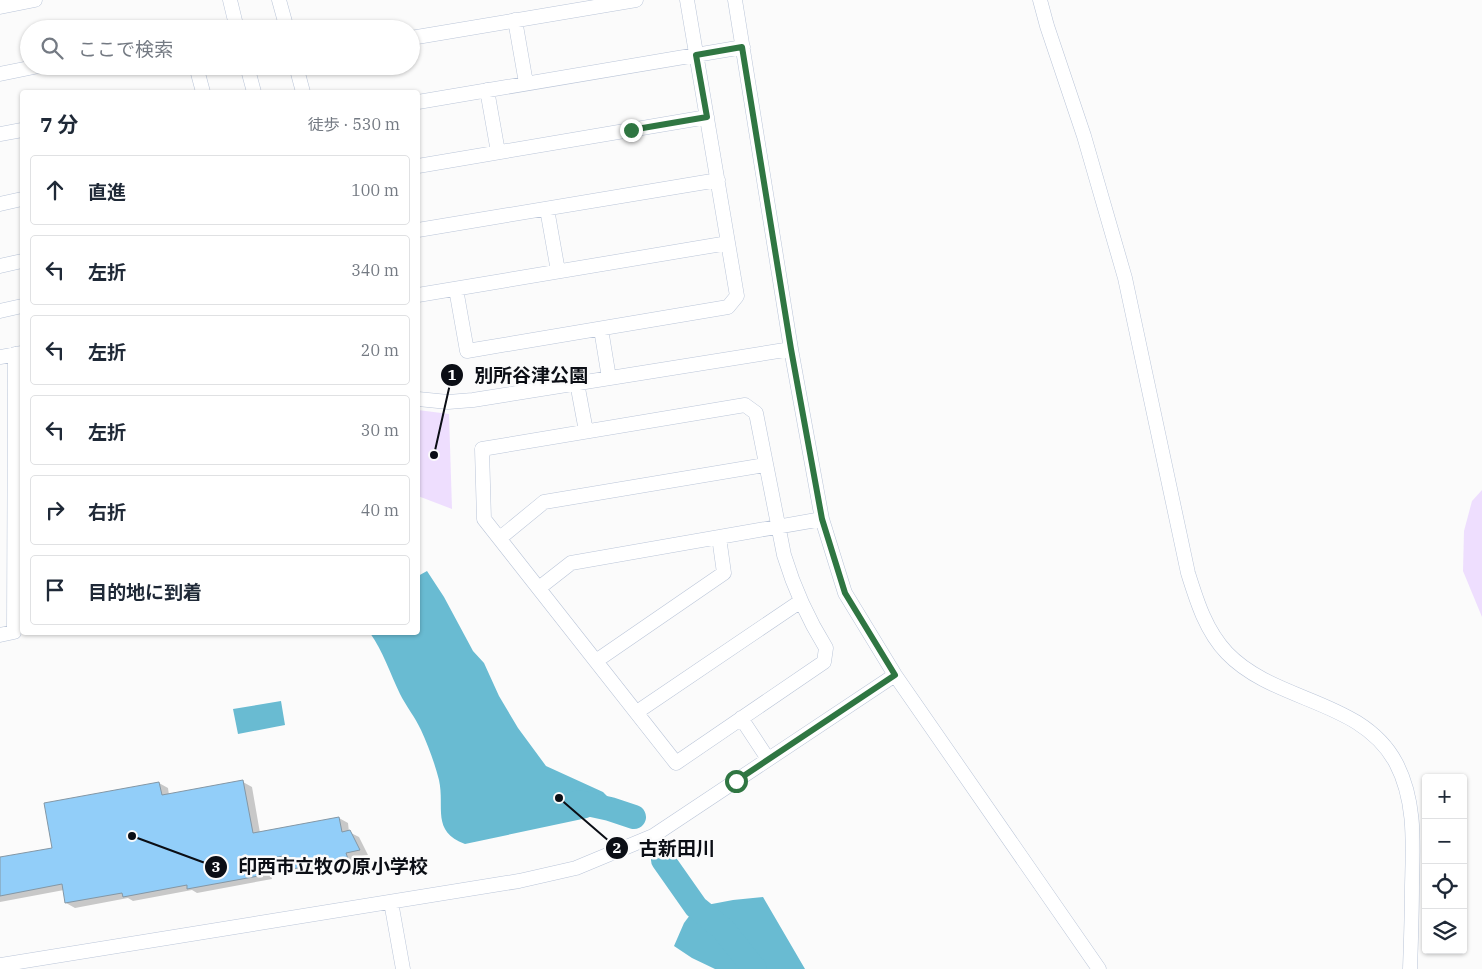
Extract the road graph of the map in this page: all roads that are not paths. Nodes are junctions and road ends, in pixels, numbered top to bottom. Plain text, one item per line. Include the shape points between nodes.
1 (35, 0) edge
2 (230, 0) edge
3 (279, 0) edge
4 (636, 0) edge
5 (687, 0) edge
6 (735, 0) edge
7 (1040, 0) edge
8 (0, 7) edge
9 (235, 20) edge
10 (284, 20) edge
11 (515, 20) junction
12 (420, 36) edge
13 (742, 47) junction
14 (696, 55) junction
15 (20, 70) edge
16 (0, 74) edge
17 (198, 75) edge
18 (249, 75) edge
19 (298, 75) edge
20 (526, 83) junction
21 (202, 90) edge
22 (253, 90) edge
23 (302, 90) edge
24 (487, 90) junction
25 (420, 102) edge
26 (707, 117) junction
27 (20, 130) edge
28 (0, 134) edge
29 (498, 152) junction
30 (420, 166) edge
31 (718, 180) junction
32 (20, 199) edge
33 (0, 204) edge
34 (547, 209) junction
35 (420, 230) edge
36 (728, 243) junction
37 (20, 261) edge
38 (0, 266) edge
39 (558, 271) junction
40 (456, 289) junction
41 (420, 296) edge
42 (20, 306) edge
43 (0, 311) edge
44 (601, 329) junction
45 (791, 349) junction
46 (19, 353) edge
47 (0, 357) edge
48 (609, 378) junction
49 (577, 383) junction
50 (420, 399) edge
51 (19, 423) edge
52 (586, 431) junction
53 (765, 465) junction
54 (822, 519) junction
55 (777, 527) junction
56 (720, 537) junction
57 (500, 538) junction
58 (18, 566) edge
59 (539, 588) junction
60 (801, 601) junction
61 (18, 631) edge
62 (0, 635) edge
63 (596, 660) junction
64 (895, 675) junction
65 (637, 712) junction
66 (741, 718) junction
67 (768, 759) junction
68 (391, 902) junction
69 (0, 965) edge
70 (403, 969) edge
71 (1099, 969) edge
72 (1410, 969) edge

1 - 8 street
2 - 9 street
3 - 10 street
4 - 11 street
5 - 14 street
6 - 13 street
7 - 72 street via 1125,278 1196,602 1205,622 1228,654 1267,682 1344,715 1366,728 1384,744 1396,763 1410,804 1413,835
11 - 12 street
11 - 20 street
13 - 14 street
13 - 45 street
14 - 20 street
14 - 26 street
15 - 16 street
17 - 21 street
18 - 22 street
19 - 23 street
20 - 24 street
24 - 25 street
24 - 29 street
26 - 29 street
26 - 31 street
27 - 28 street
29 - 30 street
31 - 34 street
31 - 36 street
32 - 33 street
34 - 35 street
34 - 39 street
36 - 39 street
36 - 44 street via 737,296 728,307
37 - 38 street
39 - 40 street
40 - 41 street
40 - 44 street via 467,351
42 - 43 street
44 - 48 street
45 - 48 street
45 - 54 street
46 - 47 street
46 - 51 street
48 - 49 street
49 - 50 street via 465,401
49 - 52 street
51 - 58 street
52 - 53 street via 745,405 756,413
52 - 57 street via 482,448 484,519
53 - 55 street
53 - 57 street via 544,502
54 - 55 street
54 - 64 street via 845,593
55 - 56 street
55 - 60 street
56 - 59 street via 571,562
56 - 63 street via 724,573
57 - 59 street
58 - 61 street
59 - 63 street
60 - 65 street
60 - 66 street via 826,648 824,662
61 - 62 street
63 - 65 street
64 - 67 street
64 - 71 street
65 - 66 street via 676,763
66 - 67 street
67 - 68 street via 653,836 576,868
68 - 69 street
68 - 70 street

